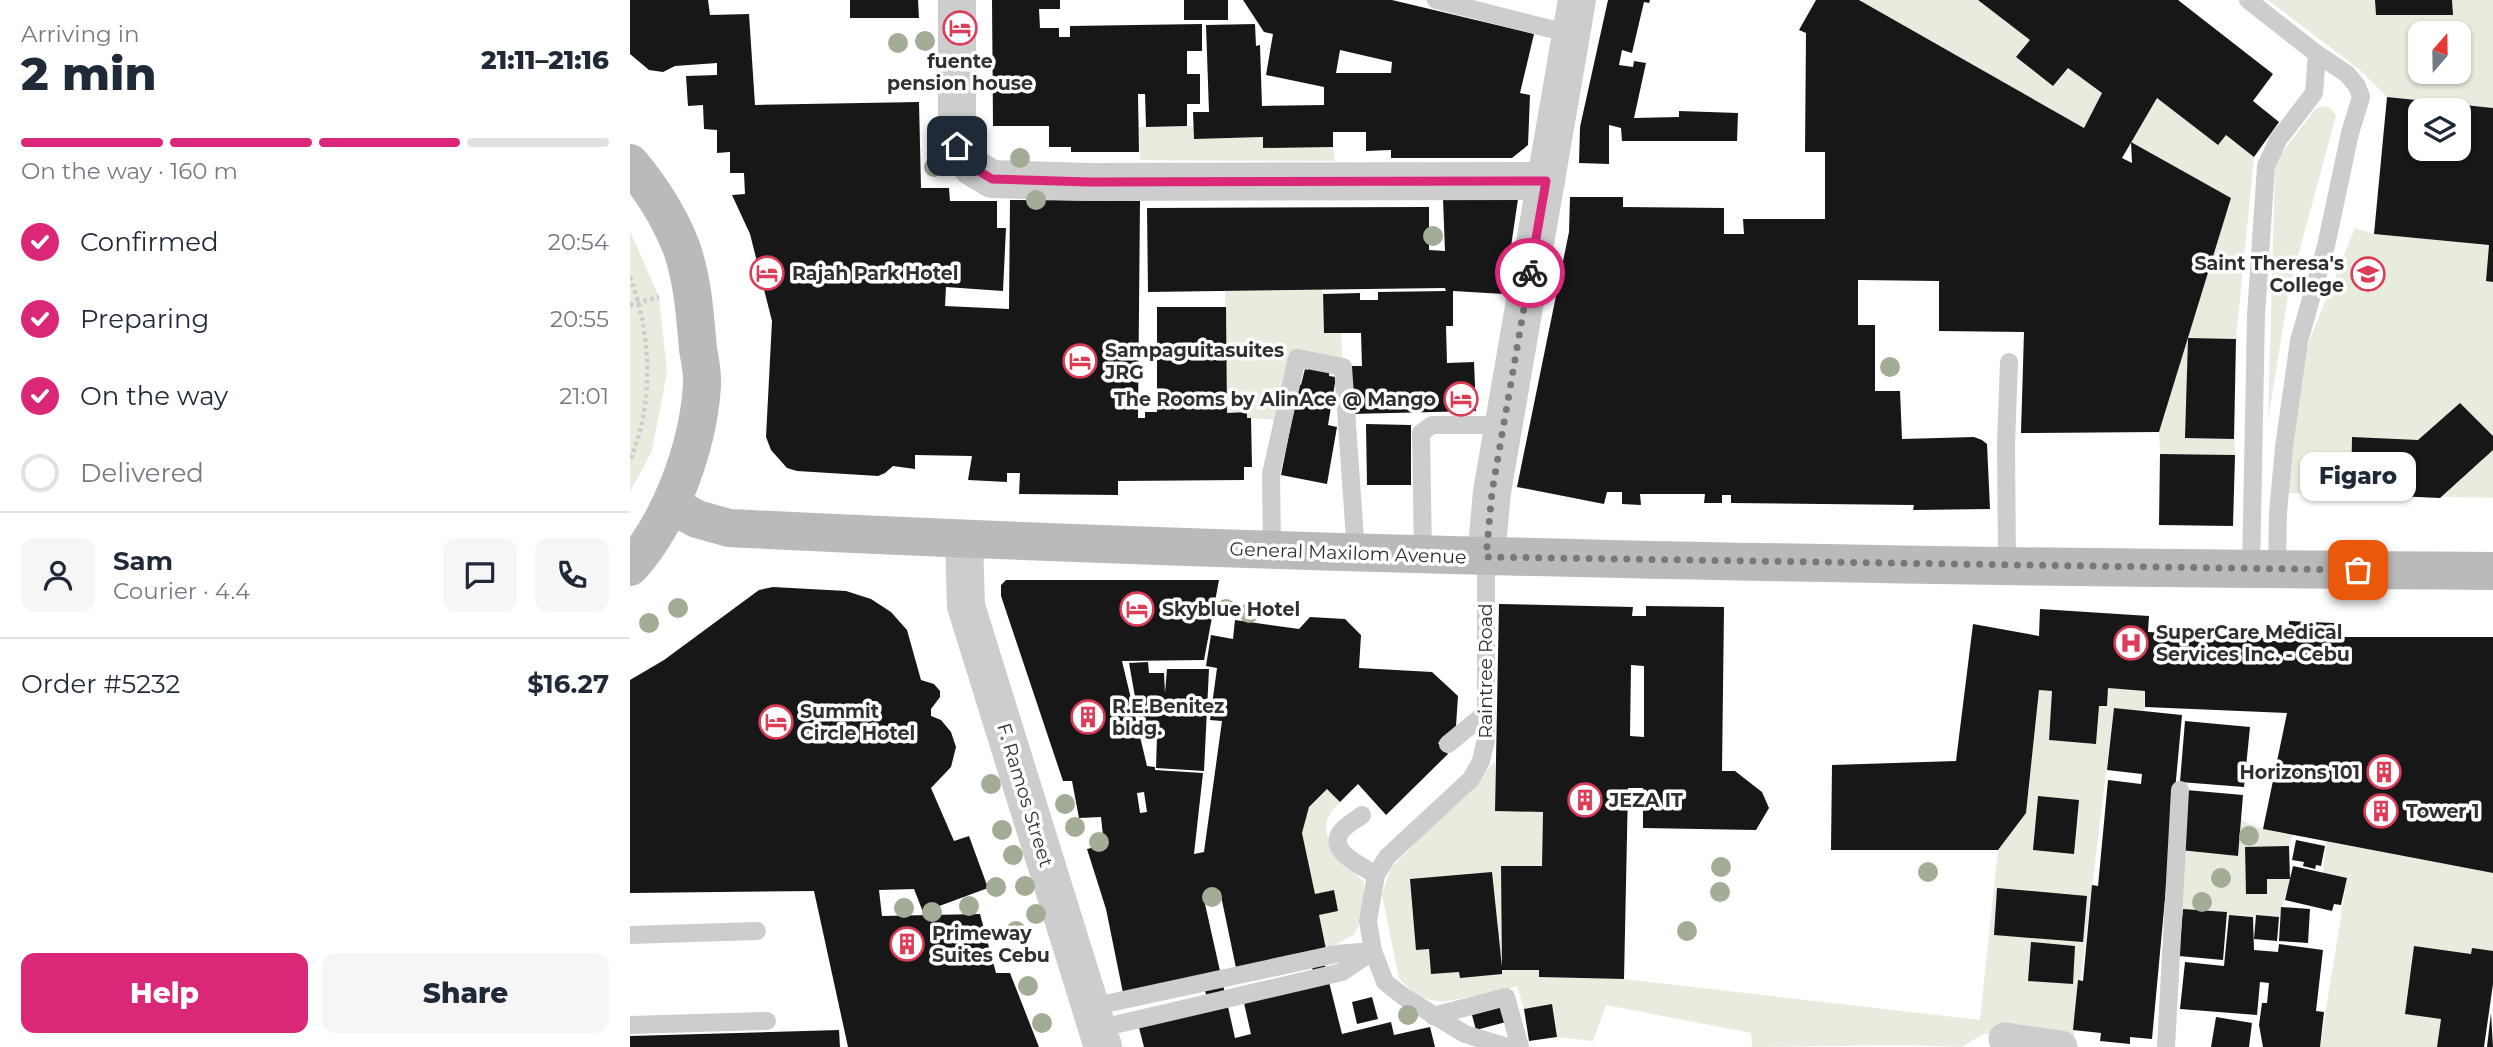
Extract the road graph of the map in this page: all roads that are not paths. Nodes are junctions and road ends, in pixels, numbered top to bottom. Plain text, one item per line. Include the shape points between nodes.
1 (957, 0) edge
2 (1436, 0) edge
3 (2248, 0) edge
4 (1574, 17) edge
5 (2317, 54) junction
6 (630, 163) edge
7 (1546, 181) junction
8 (2009, 362) dead end
9 (1503, 425) junction
10 (670, 505) junction
11 (964, 540) junction
12 (1272, 550) junction
13 (1356, 553) junction
14 (1423, 555) junction
15 (1486, 557) junction
16 (2007, 566) junction
17 (630, 567) edge
18 (2264, 570) junction
19 (2493, 571) edge
20 (1487, 712) junction
21 (1448, 744) dead end
22 (2180, 790) dead end
23 (1362, 815) dead end
24 (1376, 875) junction
25 (757, 931) dead end
26 (630, 935) edge
27 (1373, 951) junction
28 (1433, 1016) junction
29 (767, 1021) dead end
30 (630, 1025) edge
31 (1097, 1028) edge
32 (2006, 1040) dead end
33 (1508, 1047) edge
34 (1520, 1047) edge
35 (2061, 1047) edge
36 (2166, 1047) edge

1 - 7 street via 957,146 972,167 992,179
2 - 4 lane
3 - 5 lane
4 - 7 street
5 - 18 lane via 2315,93 2278,139 2266,166 2256,315
5 - 18 lane via 2347,74 2361,97 2299,341 2278,513
6 - 10 main road via 649,186 681,248 692,286 702,385 692,446
7 - 9 street
8 - 16 lane
9 - 14 lane via 1432,425 1421,433 1416,456
9 - 15 street
10 - 11 main road, General Maxilom Avenue via 729,528
10 - 17 main road
11 - 12 main road, General Maxilom Avenue
11 - 31 street, F. Ramos Street via 966,606
12 - 13 main road, General Maxilom Avenue
12 - 13 lane via 1271,474 1297,358 1343,367 1358,458
13 - 14 main road, General Maxilom Avenue
14 - 15 main road, General Maxilom Avenue
15 - 16 main road, General Maxilom Avenue
15 - 20 lane, Raintree Road
16 - 18 main road, General Maxilom Avenue
18 - 19 main road, General Maxilom Avenue
20 - 21 lane
20 - 24 lane, Raintree Road via 1481,761 1472,779 1387,858
22 - 36 lane
23 - 24 lane via 1340,832 1337,843 1342,853
24 - 27 lane, Raintree Road via 1367,921
25 - 26 lane
27 - 28 lane, Raintree Road via 1385,982
27 - 31 lane via 1342,972
28 - 33 lane, Raintree Road via 1465,1034
28 - 34 lane via 1506,997
29 - 30 lane
32 - 35 street

